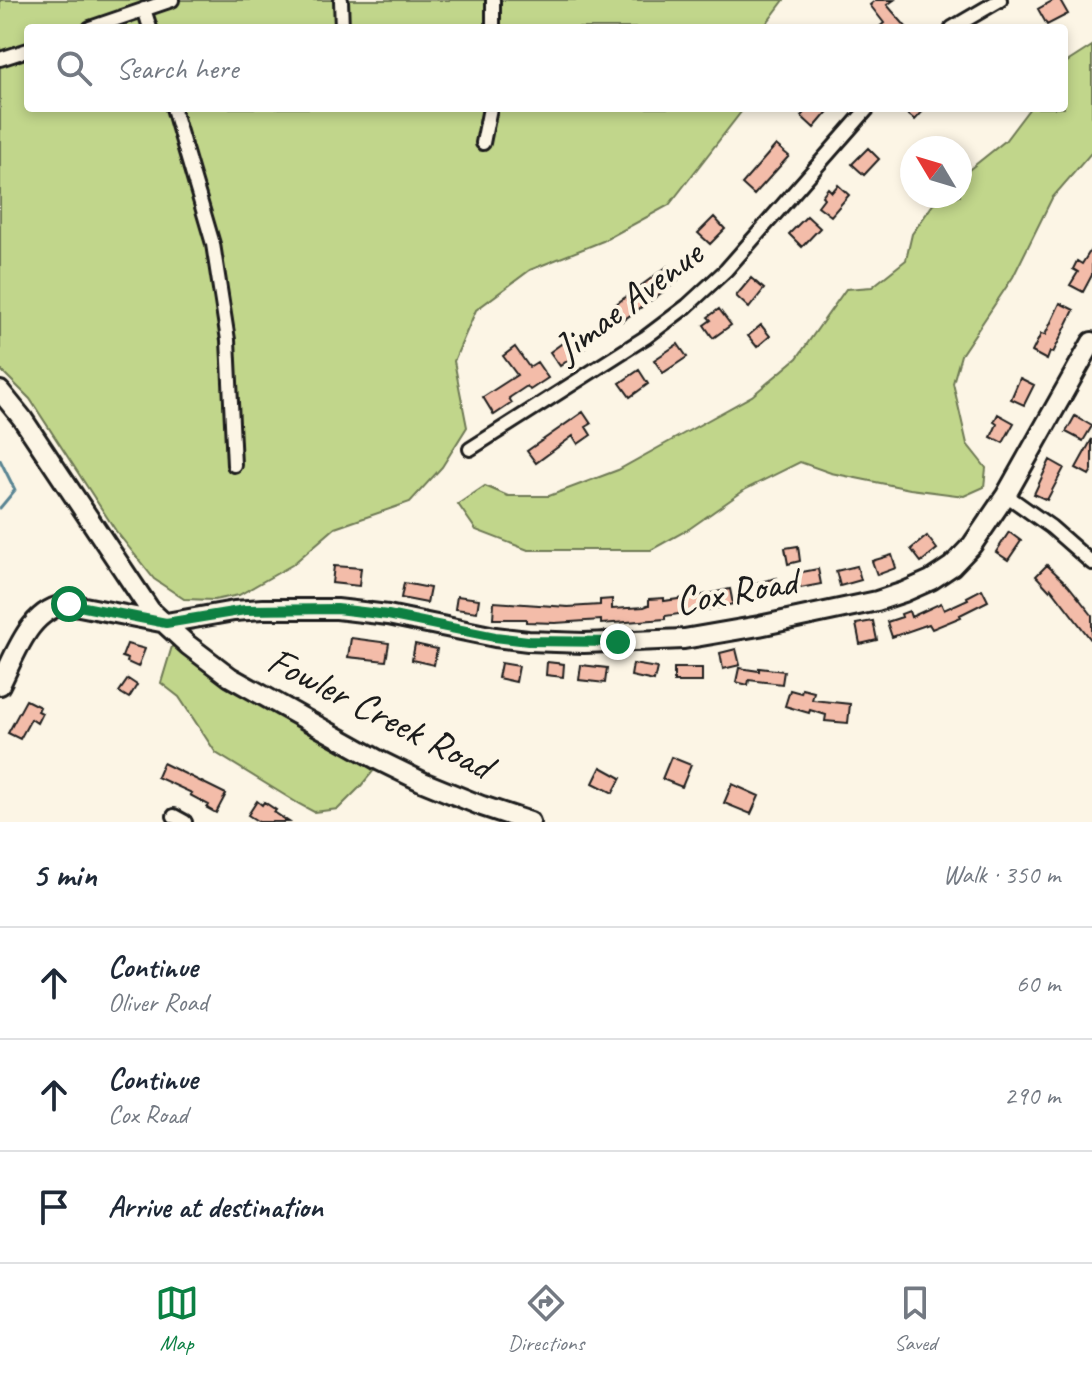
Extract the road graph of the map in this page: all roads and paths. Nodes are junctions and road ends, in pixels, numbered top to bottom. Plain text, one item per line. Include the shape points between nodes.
1 (172, 0) edge
2 (341, 0) edge
3 (493, 0) edge
4 (1000, 0) edge
5 (144, 9) junction
6 (101, 24) edge
7 (149, 24) edge
8 (342, 24) edge
9 (493, 24) edge
10 (959, 24) edge
11 (24, 51) edge
12 (0, 59) edge
13 (174, 112) edge
14 (489, 112) edge
15 (864, 112) edge
16 (483, 143) dead end
17 (1092, 342) edge
18 (0, 391) edge
19 (470, 449) dead end
20 (234, 465) dead end
21 (1006, 495) junction
22 (1092, 563) edge
23 (166, 623) junction
24 (0, 685) edge
25 (530, 822) edge

1 - 5 street
2 - 8 street
3 - 9 street
4 - 10 street
5 - 6 street
5 - 7 street
11 - 12 street
13 - 20 street via 213,244 228,340
14 - 16 street
15 - 19 street, Jimae Avenue via 698,297 646,337
17 - 21 street, Cox Road
18 - 23 street, Fowler Creek Road via 150,610
21 - 22 street
21 - 23 street, Cox Road via 952,566 918,586 877,601 684,639 528,641 337,609 245,610
23 - 24 street via 58,605 26,634
23 - 25 street, Fowler Creek Road via 230,677 333,736 423,782

